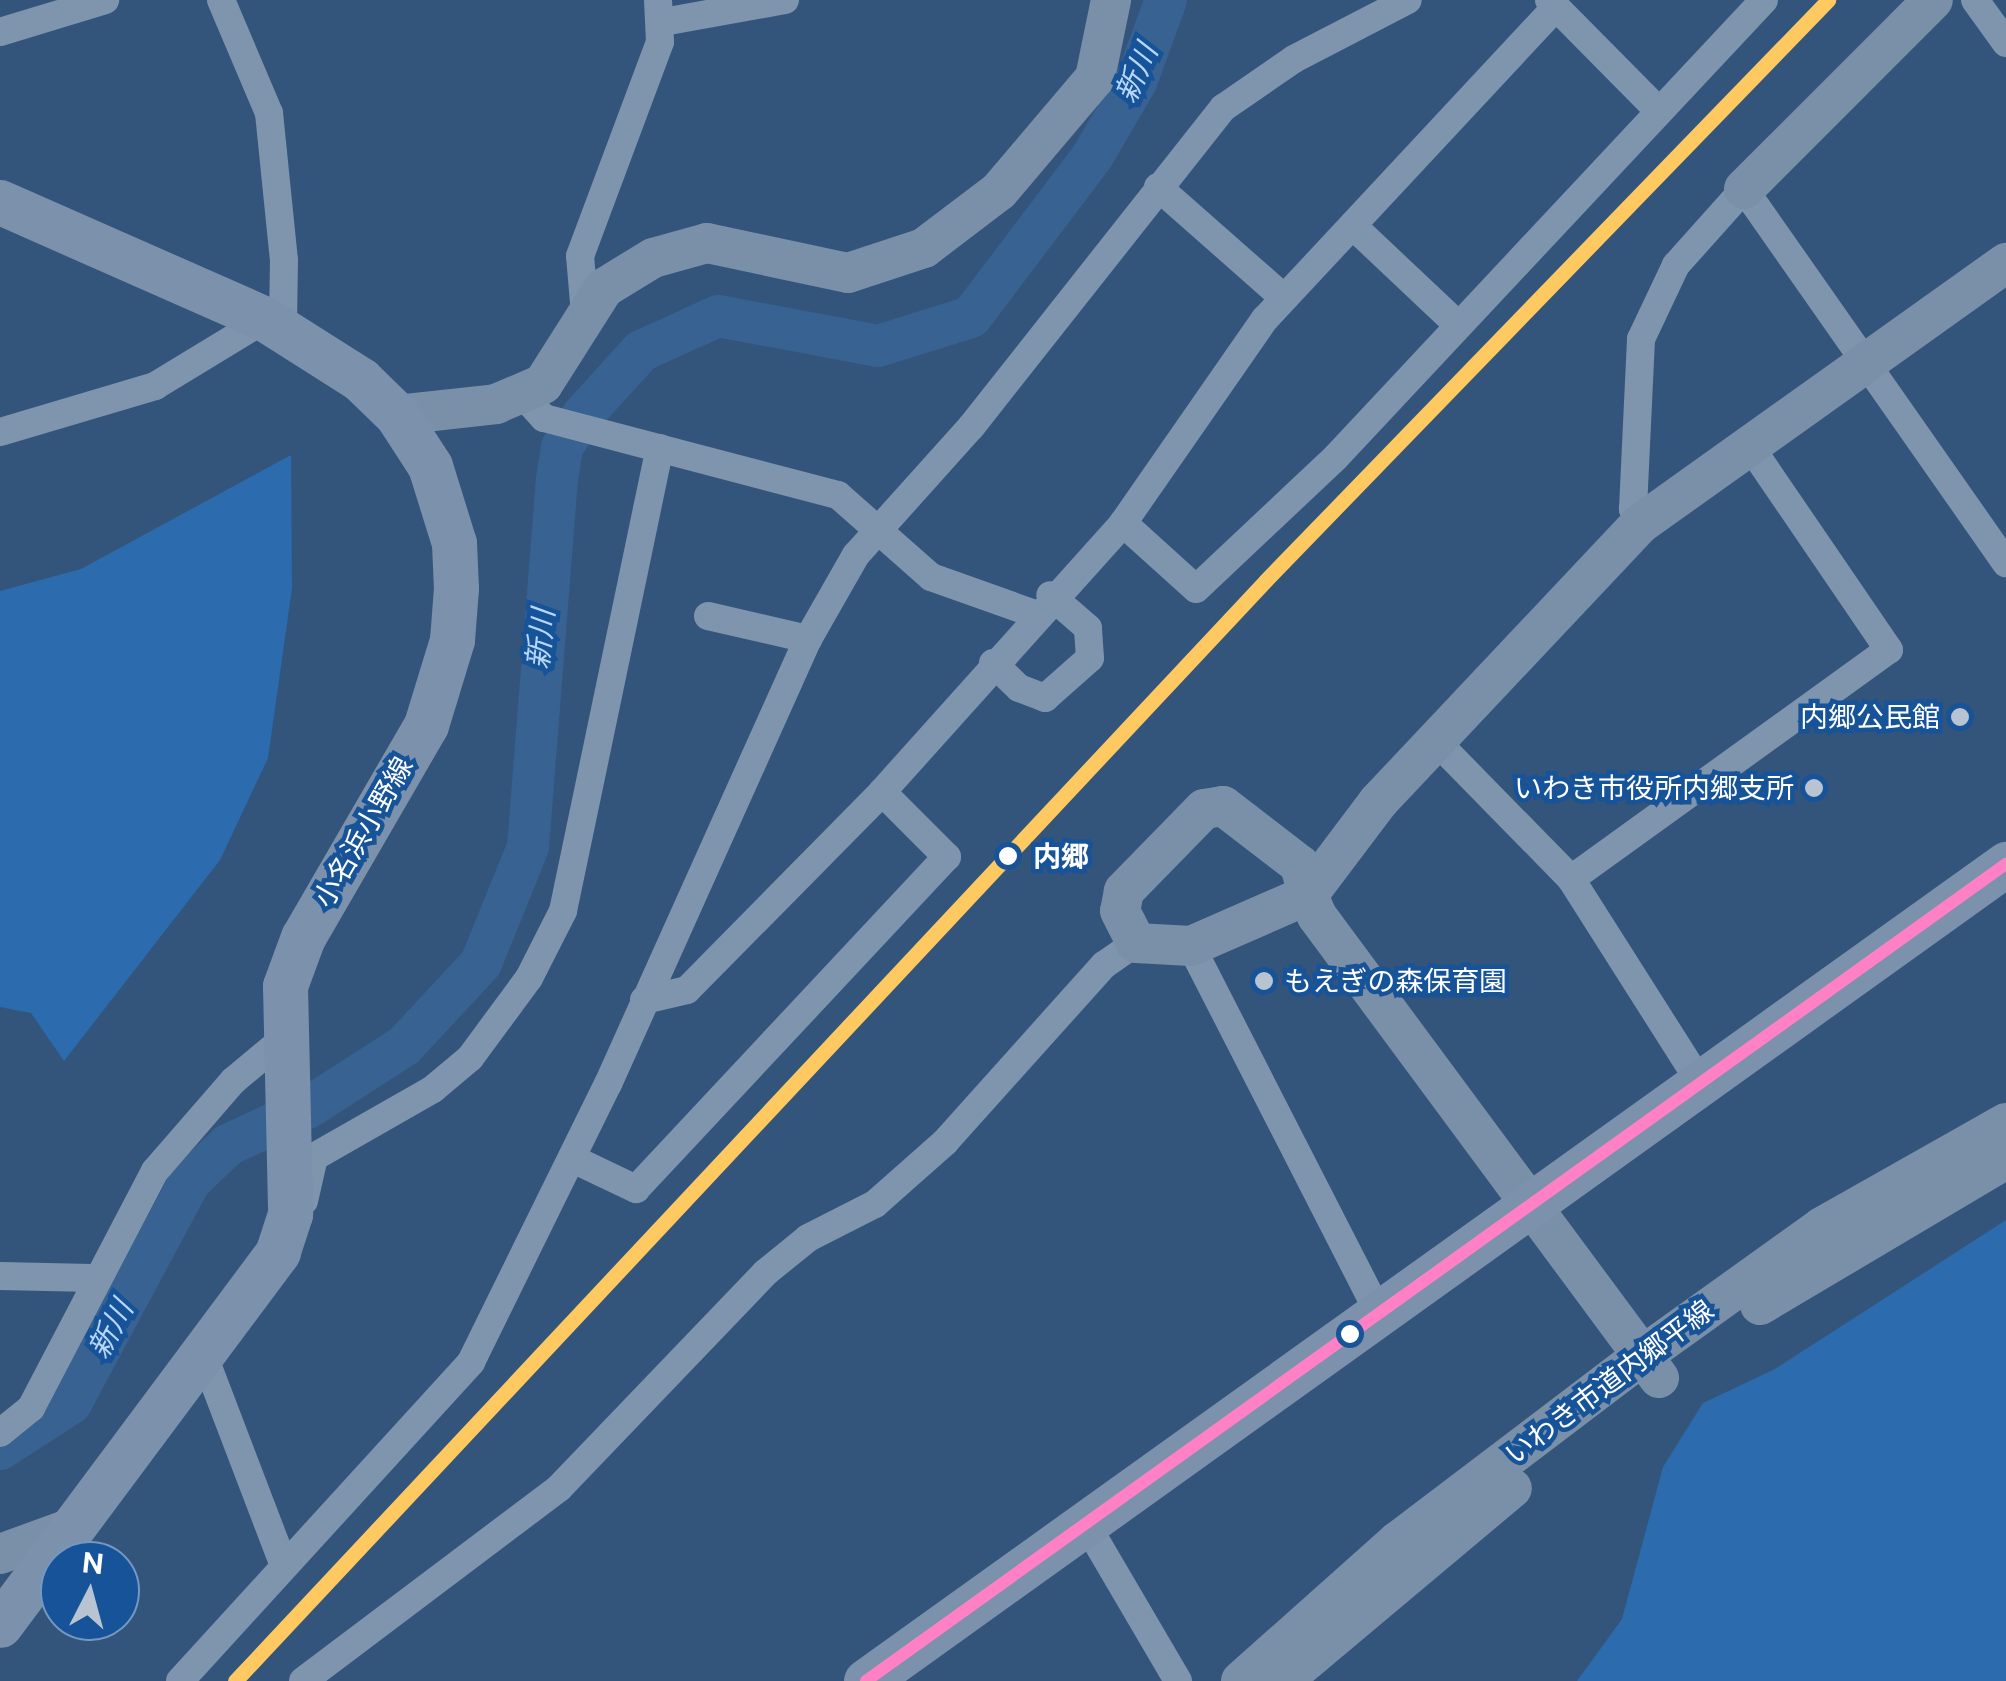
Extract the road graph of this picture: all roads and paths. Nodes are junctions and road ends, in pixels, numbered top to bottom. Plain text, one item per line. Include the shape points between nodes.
1 (105, 0) edge
2 (220, 0) edge
3 (785, 0) edge
4 (1111, 0) edge
5 (1408, 0) edge
6 (1764, 0) edge
7 (1933, 0) edge
8 (1975, 0) edge
9 (1551, 5) edge
10 (661, 11) edge
11 (0, 32) edge
12 (2006, 43) edge
13 (1659, 111) junction
14 (1158, 188) junction
15 (1744, 190) junction
16 (0, 202) edge
17 (1353, 226) junction
18 (2006, 263) edge
19 (1284, 298) junction
20 (585, 314) junction
21 (274, 323) junction
22 (1456, 324) junction
23 (1867, 362) junction
24 (523, 395) junction
25 (397, 415) junction
26 (0, 432) edge
27 (1749, 445) junction
28 (655, 447) junction
29 (1123, 523) junction
30 (1640, 524) junction
31 (878, 528) junction
32 (2005, 560) edge
33 (1043, 604) junction
34 (708, 616) dead end
35 (808, 639) junction
36 (993, 663) junction
37 (1436, 741) junction
38 (882, 792) junction
39 (2006, 864) edge
40 (1571, 879) junction
41 (1308, 895) junction
42 (1136, 943) junction
43 (1191, 946) junction
44 (644, 1000) junction
45 (281, 1058) junction
46 (1700, 1082) junction
47 (2006, 1122) edge
48 (573, 1159) junction
49 (2006, 1159) edge
50 (1532, 1208) junction
51 (284, 1239) junction
52 (0, 1276) edge
53 (92, 1278) junction
54 (1379, 1313) junction
55 (202, 1351) junction
56 (1650, 1367) junction
57 (0, 1434) edge
58 (1086, 1524) junction
59 (69, 1529) junction
60 (0, 1554) edge
61 (283, 1564) junction
62 (0, 1625) edge
63 (180, 1681) edge
64 (302, 1681) edge
65 (866, 1681) edge
66 (1178, 1681) edge
67 (1241, 1681) edge
68 (1282, 1681) edge

1 - 11 street
2 - 21 street via 269,113 284,260
3 - 10 street
4 - 20 street via 1095,78 1000,191 924,248 848,273 707,244 624,271
5 - 14 street via 1248,87
6 - 13 street
7 - 15 street
8 - 12 street
9 - 13 street
9 - 17 street
10 - 20 street via 580,256
13 - 22 street
14 - 19 street
14 - 31 street via 971,427
15 - 23 street
15 - 30 street via 1676,265 1642,339 1633,509
16 - 21 main road, 小名浜小野線
17 - 19 street
17 - 22 street
18 - 23 street
19 - 29 street
20 - 24 street via 558,366
21 - 25 main road, 小名浜小野線
21 - 26 street via 154,386
22 - 29 street via 1336,457 1196,589
23 - 27 street
23 - 32 street
24 - 25 street
24 - 28 street via 544,418
25 - 45 main road, 小名浜小野線 via 443,496 454,543 452,640 426,725 303,937 285,986
27 - 30 street
27 - 40 street via 1889,650
28 - 31 street via 838,496
28 - 51 street via 563,911 529,978 470,1058 433,1090 314,1156 303,1210
29 - 33 street
30 - 37 street
31 - 33 street via 931,577
31 - 35 street
33 - 36 street
33 - 36 street via 1088,628 1090,658 1045,698 1018,688
34 - 35 street
35 - 44 street
36 - 38 street
37 - 40 street
37 - 41 street
38 - 44 street via 687,990
38 - 48 street via 946,858 636,1189
39 - 46 main road
40 - 46 street
41 - 42 street via 1300,865 1240,812 1204,809 1124,891 1120,911
41 - 43 street
41 - 50 street
42 - 43 street
42 - 64 street via 1104,965 917,1167 875,1204 808,1238 765,1273 559,1488
43 - 54 street
44 - 48 street
45 - 51 main road, 小名浜小野線 via 288,1162
45 - 53 street via 232,1081 155,1171
46 - 50 main road
47 - 56 street, いわき市道内郷平線 via 1822,1227
48 - 61 street via 472,1362
49 - 56 street, いわき市道内郷平線
50 - 54 main road
50 - 56 street
51 - 55 main road
52 - 53 street
53 - 57 street via 30,1408
54 - 58 main road
55 - 59 main road
55 - 61 street
56 - 67 street, いわき市道内郷平線 via 1397,1542
56 - 68 street, いわき市道内郷平線
58 - 65 main road
58 - 66 street
59 - 60 street
59 - 62 main road
61 - 63 street

